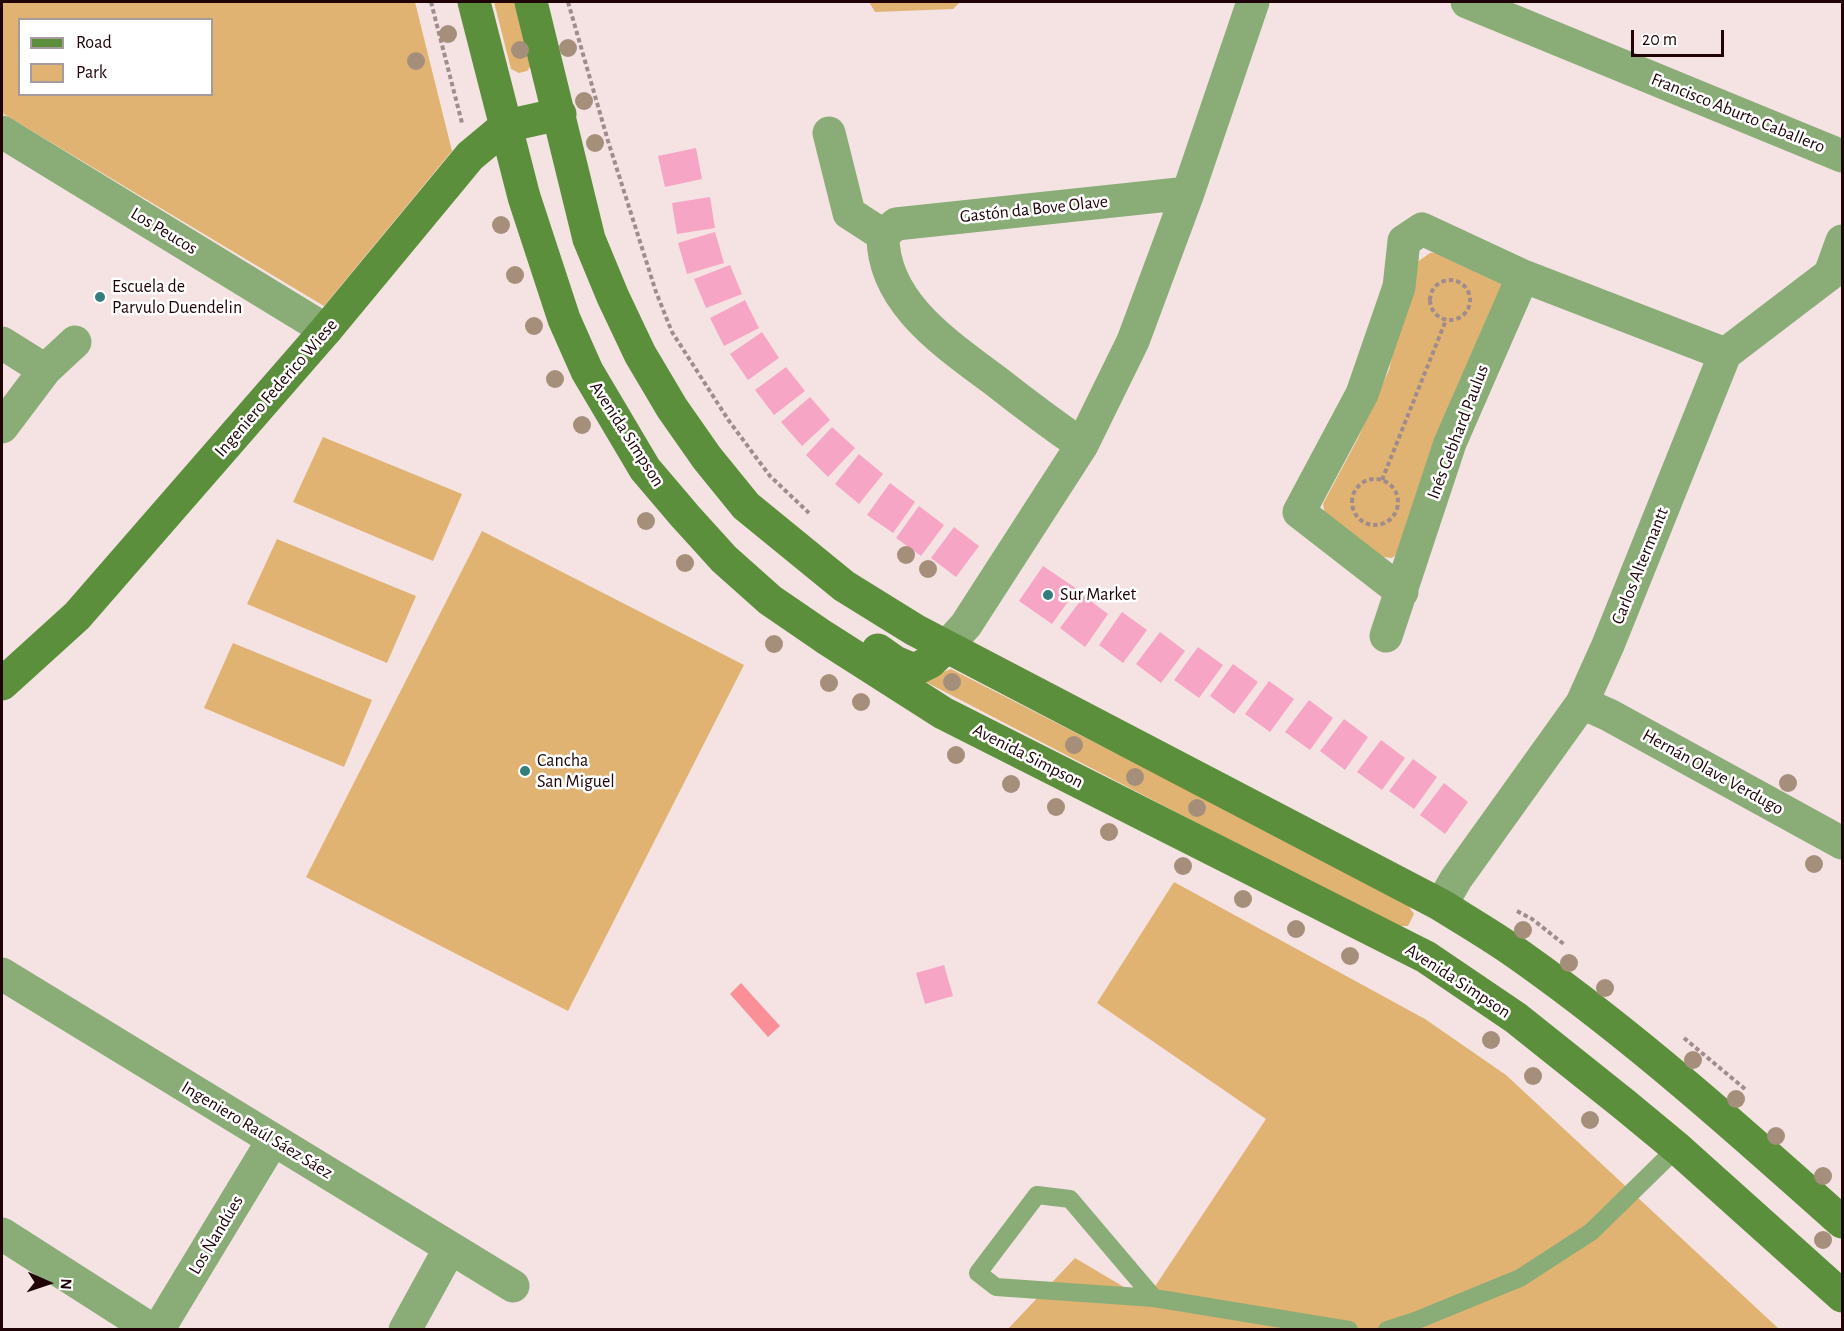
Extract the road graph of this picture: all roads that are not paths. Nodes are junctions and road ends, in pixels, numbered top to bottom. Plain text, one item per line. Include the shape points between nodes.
1 (474, 2) edge
2 (531, 2) edge
3 (1253, 2) edge
4 (1467, 2) edge
5 (560, 114) junction
6 (506, 126) junction
7 (2, 132) edge
8 (829, 134) dead end
9 (1842, 156) edge
10 (1188, 193) junction
11 (883, 235) junction
12 (1842, 241) edge
13 (1523, 276) junction
14 (326, 330) junction
15 (75, 342) dead end
16 (2, 343) edge
17 (1725, 354) junction
18 (45, 370) junction
19 (2, 427) edge
20 (1082, 445) junction
21 (724, 559) junction
22 (1401, 591) junction
23 (1386, 636) dead end
24 (946, 647) junction
25 (2, 684) edge
26 (1582, 703) junction
27 (1842, 843) edge
28 (1441, 905) junction
29 (1426, 957) junction
30 (2, 974) edge
31 (273, 1140) junction
32 (1677, 1148) junction
33 (1842, 1222) edge
34 (2, 1234) edge
35 (450, 1248) junction
36 (513, 1286) dead end
37 (1842, 1296) edge
38 (1154, 1298) junction
39 (152, 1329) edge
40 (158, 1329) edge
41 (405, 1329) edge
42 (1349, 1329) edge
43 (1387, 1329) edge

1 - 6 main road, Avenida Simpson
2 - 5 main road
3 - 10 street
4 - 9 street, Francisco Aburto Caballero
5 - 6 main road, Ingeniero Federico Wiese
5 - 24 main road via 589,239 613,297 640,354 707,458 746,506 844,586
6 - 14 main road, Ingeniero Federico Wiese via 470,156
6 - 21 main road, Avenida Simpson via 524,197 564,320 586,371 645,469
7 - 14 street, Los Peucos
8 - 11 street via 849,213
10 - 11 street, Gastón da Bove Olave via 896,224
10 - 20 street via 1133,341
11 - 20 street via 890,273 902,297 934,334
12 - 17 street via 1830,274
13 - 17 street
13 - 22 street, Inés Gebhard Paulus via 1450,443
13 - 22 street via 1422,229 1404,241 1399,287 1362,394 1299,512
14 - 25 main road, Ingeniero Federico Wiese via 77,616
15 - 18 street
16 - 18 street
17 - 26 street, Carlos Altermantt
18 - 19 street
20 - 24 street via 966,625
21 - 24 main road via 778,582 895,662 914,670
21 - 29 main road, Avenida Simpson via 770,600 943,713
22 - 23 street, Inés Gebhard Paulus
24 - 28 main road
26 - 27 street, Hernán Olave Verdugo
26 - 28 street, Carlos Altermantt
28 - 29 main road via 1420,938 1418,949
28 - 33 main road via 1521,956 1603,1017 1749,1138
29 - 32 main road, Avenida Simpson via 1516,1018
30 - 31 street, Ingeniero Raúl Sáez Sáez
31 - 35 street, Ingeniero Raúl Sáez Sáez
31 - 40 street, Los Ñandúes
32 - 37 main road, Avenida Simpson
32 - 43 lane via 1591,1232 1520,1278
34 - 39 street
35 - 36 street, Ingeniero Raúl Sáez Sáez
35 - 41 street
38 - 38 lane via 996,1287 978,1273 1037,1195 1070,1199
38 - 42 lane

